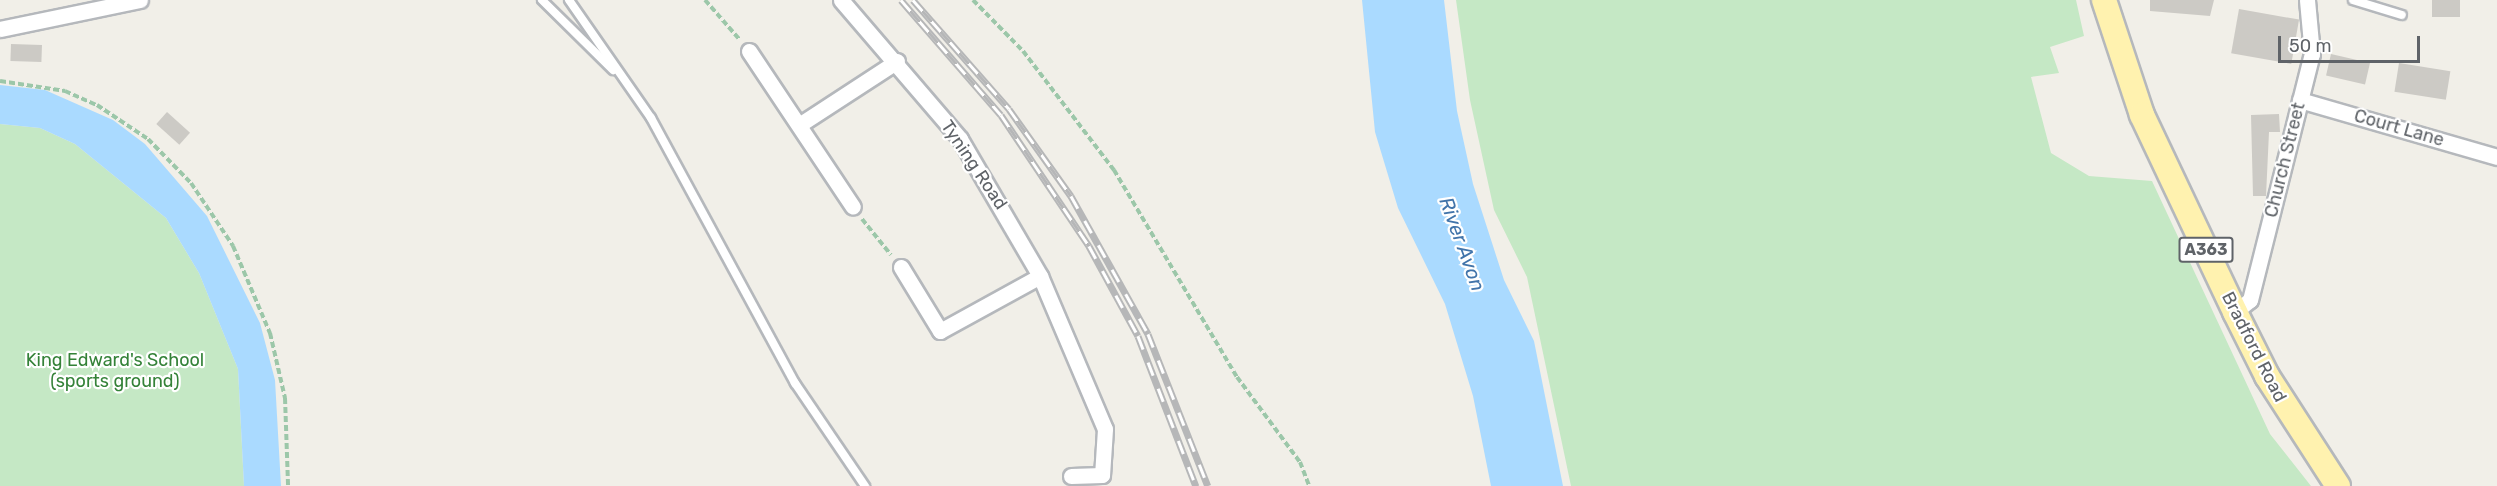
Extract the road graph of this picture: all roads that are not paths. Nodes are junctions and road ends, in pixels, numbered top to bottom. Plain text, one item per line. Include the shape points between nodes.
1 (140, 0) edge
2 (542, 0) edge
3 (569, 0) edge
4 (841, 0) edge
5 (2103, 0) edge
6 (2307, 0) edge
7 (2353, 0) edge
8 (2402, 15) dead end
9 (0, 28) edge
10 (749, 51) road end
11 (897, 61) junction
12 (622, 78) junction
13 (2301, 100) junction
14 (800, 125) junction
15 (2497, 157) edge
16 (853, 207) road end
17 (901, 267) road end
18 (1040, 276) junction
19 (2235, 312) junction
20 (1071, 476) dead end
21 (865, 486) edge
22 (2338, 486) edge

1 - 9 street
2 - 12 lane
3 - 12 lane
4 - 11 street, Tyning Road
5 - 19 main road, Bradford Road / A363 via 2142,115
6 - 13 street, Church Street via 2312,54
7 - 8 lane
10 - 14 street
11 - 14 street
11 - 18 street, Tyning Road via 960,139
12 - 21 lane via 651,118 795,383
13 - 15 street, Court Lane
13 - 19 street, Church Street via 2250,300
14 - 16 street
17 - 18 street via 940,331
18 - 20 street, Tyning Road via 1105,429 1102,475
19 - 22 main road, Bradford Road / A363 via 2291,417

